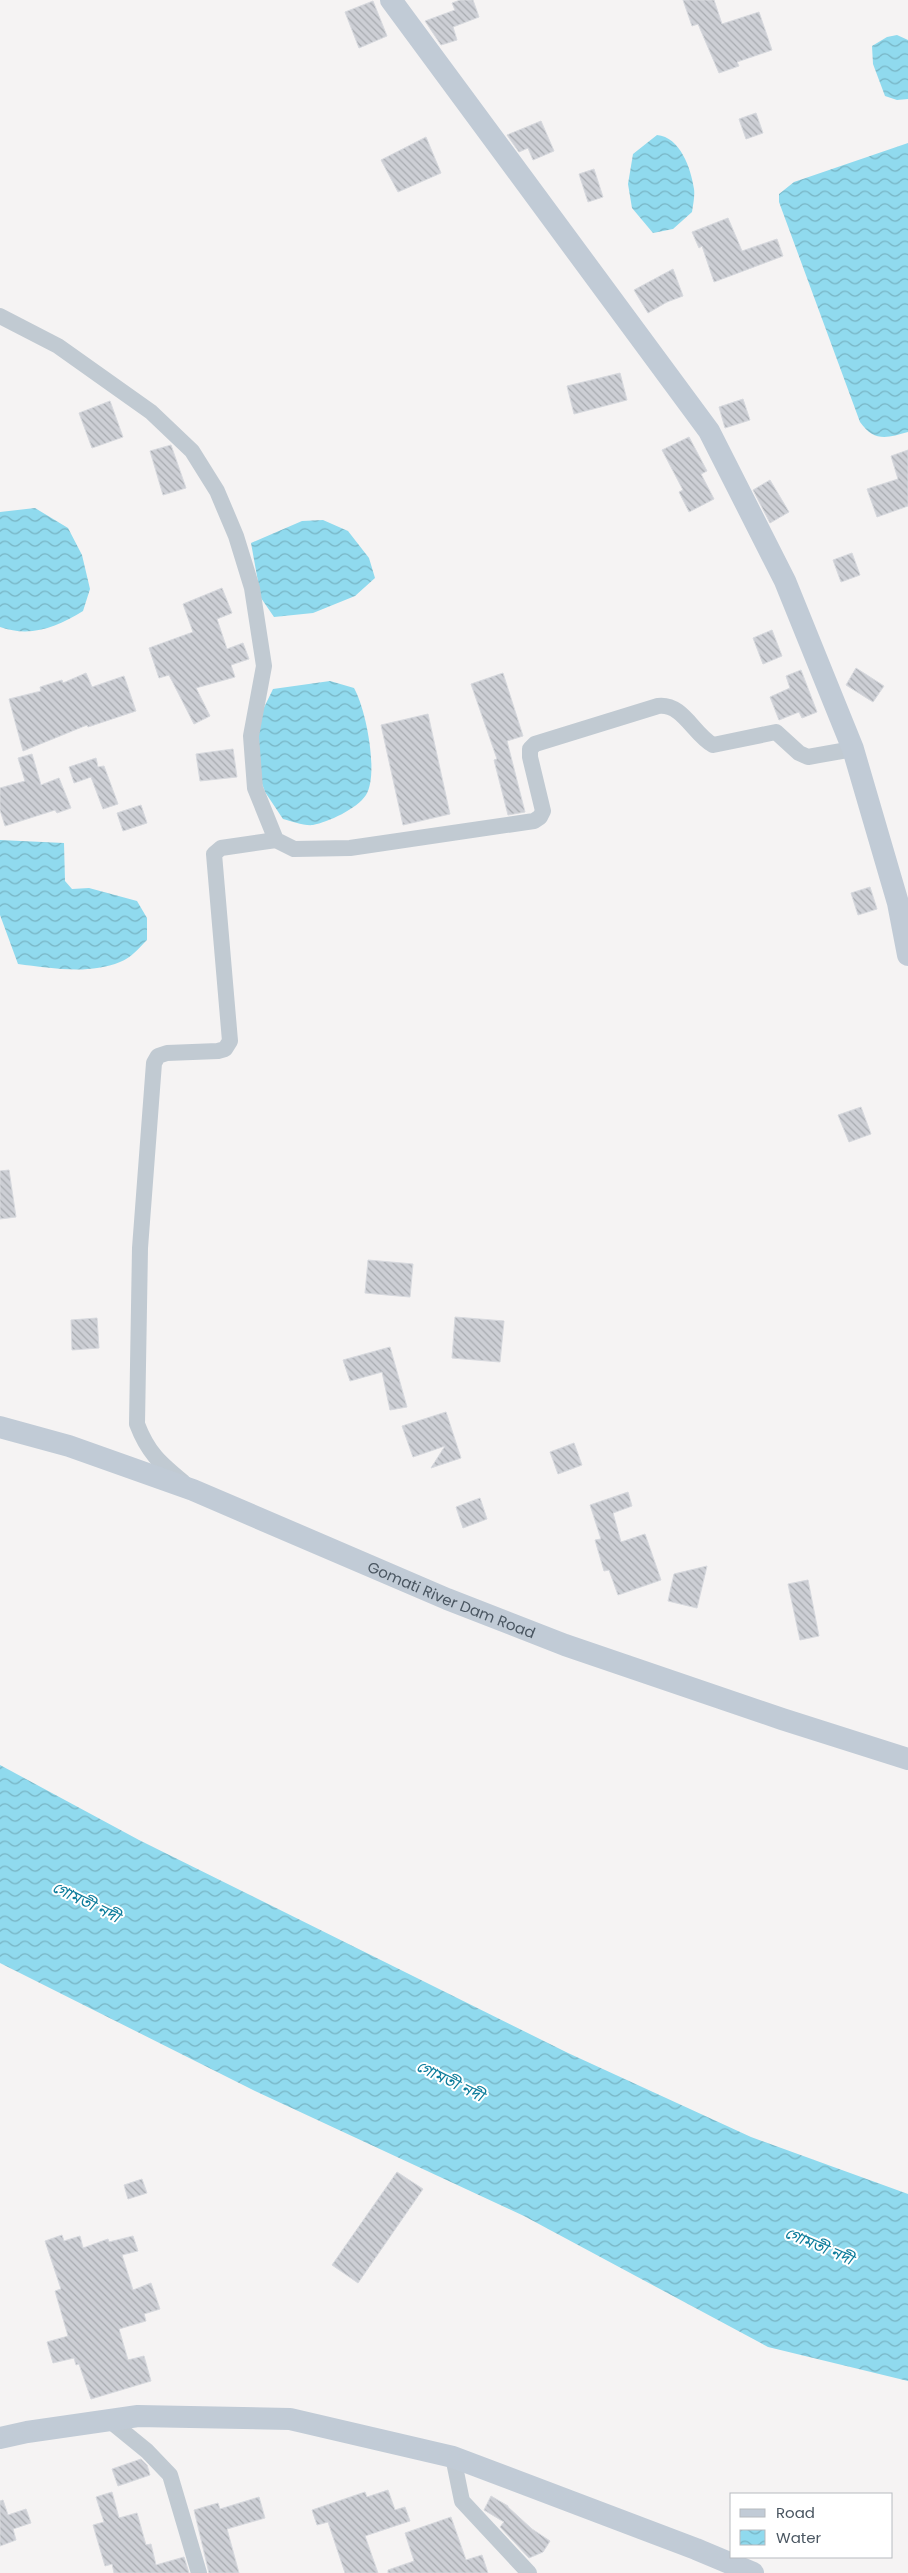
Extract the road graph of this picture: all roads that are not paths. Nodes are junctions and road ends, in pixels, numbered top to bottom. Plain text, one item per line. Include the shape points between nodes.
1 (391, 0) edge
2 (0, 316) edge
3 (853, 749) junction
4 (276, 840) junction
5 (908, 955) edge
6 (0, 1427) edge
7 (193, 1490) junction
8 (908, 1760) edge
9 (109, 2420) junction
10 (0, 2438) edge
11 (453, 2457) junction
12 (199, 2573) edge
13 (529, 2573) edge
14 (753, 2573) edge

1 - 3 street via 709,431 785,581
2 - 4 street via 58,346 151,412 192,450 216,491 236,536 252,588 264,666 251,736 255,788
3 - 4 street via 808,757 799,754 776,732 713,745 675,708 658,706 535,744 530,749 530,757 543,811 534,821 350,848 294,850
3 - 5 street via 898,903
4 - 7 street via 221,848 214,854 230,1042 225,1049 218,1051 167,1053 158,1056 154,1063 140,1248 137,1424 144,1444 156,1461
6 - 7 street, Gomati River Dam Road via 69,1446
7 - 8 street, Gomati River Dam Road via 447,1599 565,1645
9 - 10 street
9 - 11 street via 138,2416 290,2419
9 - 12 street via 170,2475
11 - 13 street via 462,2501
11 - 14 street

